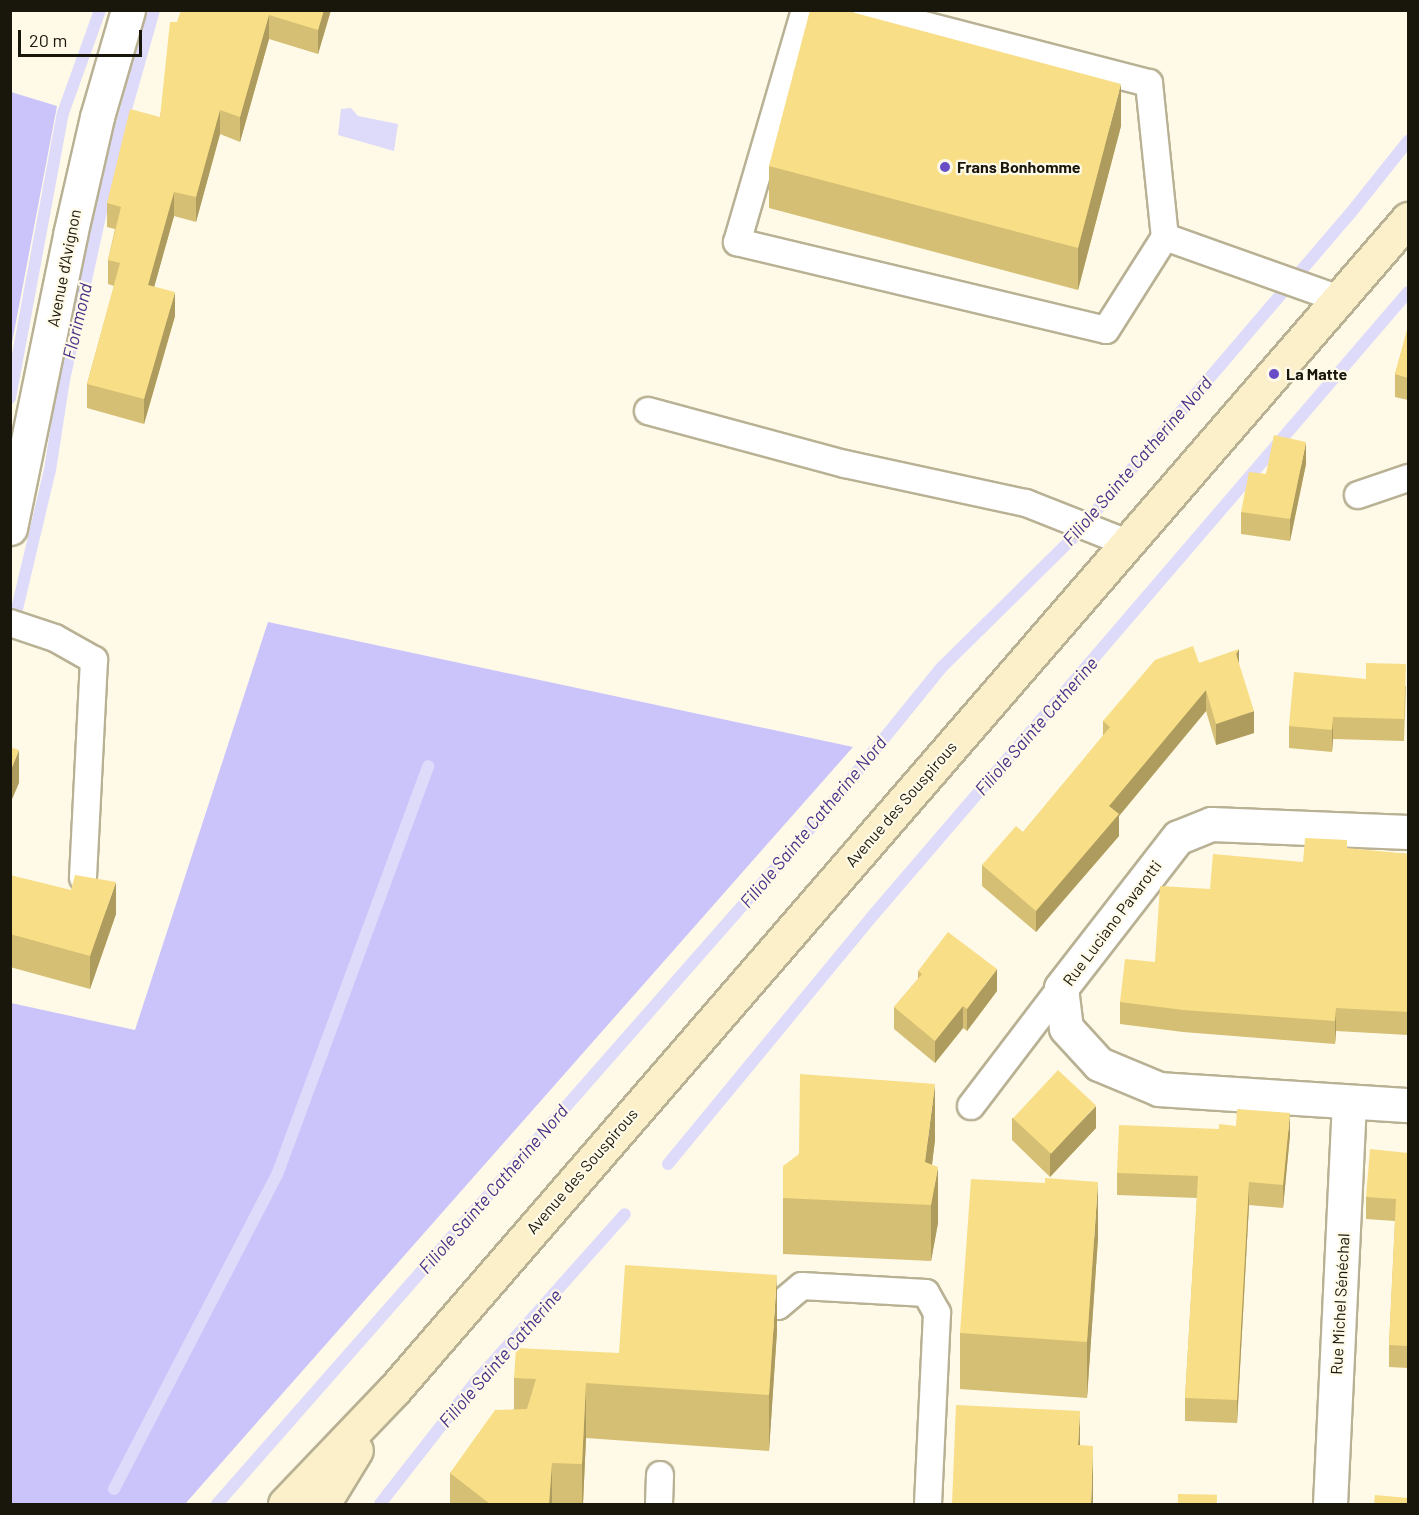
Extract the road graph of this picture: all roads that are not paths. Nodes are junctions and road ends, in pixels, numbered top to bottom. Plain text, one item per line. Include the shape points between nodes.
1 (128, 10) edge
2 (806, 10) edge
3 (866, 10) edge
4 (1408, 219) edge
5 (1165, 237) junction
6 (1339, 299) junction
7 (648, 411) dead end
8 (1408, 478) edge
9 (1358, 495) dead end
10 (10, 528) edge
11 (1127, 543) junction
12 (10, 623) edge
13 (1408, 832) edge
14 (83, 878) edge
15 (1060, 988) junction
16 (1349, 1103) junction
17 (1408, 1105) edge
18 (971, 1106) dead end
19 (720, 1303) edge
20 (394, 1390) junction
21 (660, 1475) dead end
22 (285, 1504) edge
23 (322, 1504) edge
24 (659, 1504) edge
25 (928, 1504) edge
26 (1330, 1504) edge

1 - 10 street, Avenue d'Avignon via 72,224
2 - 5 lane via 737,242 1106,330
3 - 5 lane via 1149,83
4 - 6 main road, Avenue des Souspirous
5 - 6 lane
6 - 11 main road, Avenue des Souspirous
7 - 11 lane via 845,464 1026,503
8 - 9 lane
11 - 20 main road, Avenue des Souspirous
12 - 14 lane via 55,638 94,660
13 - 15 street, Rue Luciano Pavarotti via 1211,824 1178,837
15 - 16 street, Rue Luciano Pavarotti via 1066,1028 1099,1064 1159,1089
15 - 18 lane
16 - 17 street, Rue Luciano Pavarotti
16 - 26 street, Rue Michel Sénéchal
19 - 25 lane via 778,1306 801,1286 926,1293 937,1313
20 - 22 main road, Avenue des Souspirous
20 - 23 main road, Avenue des Souspirous
21 - 24 lane

